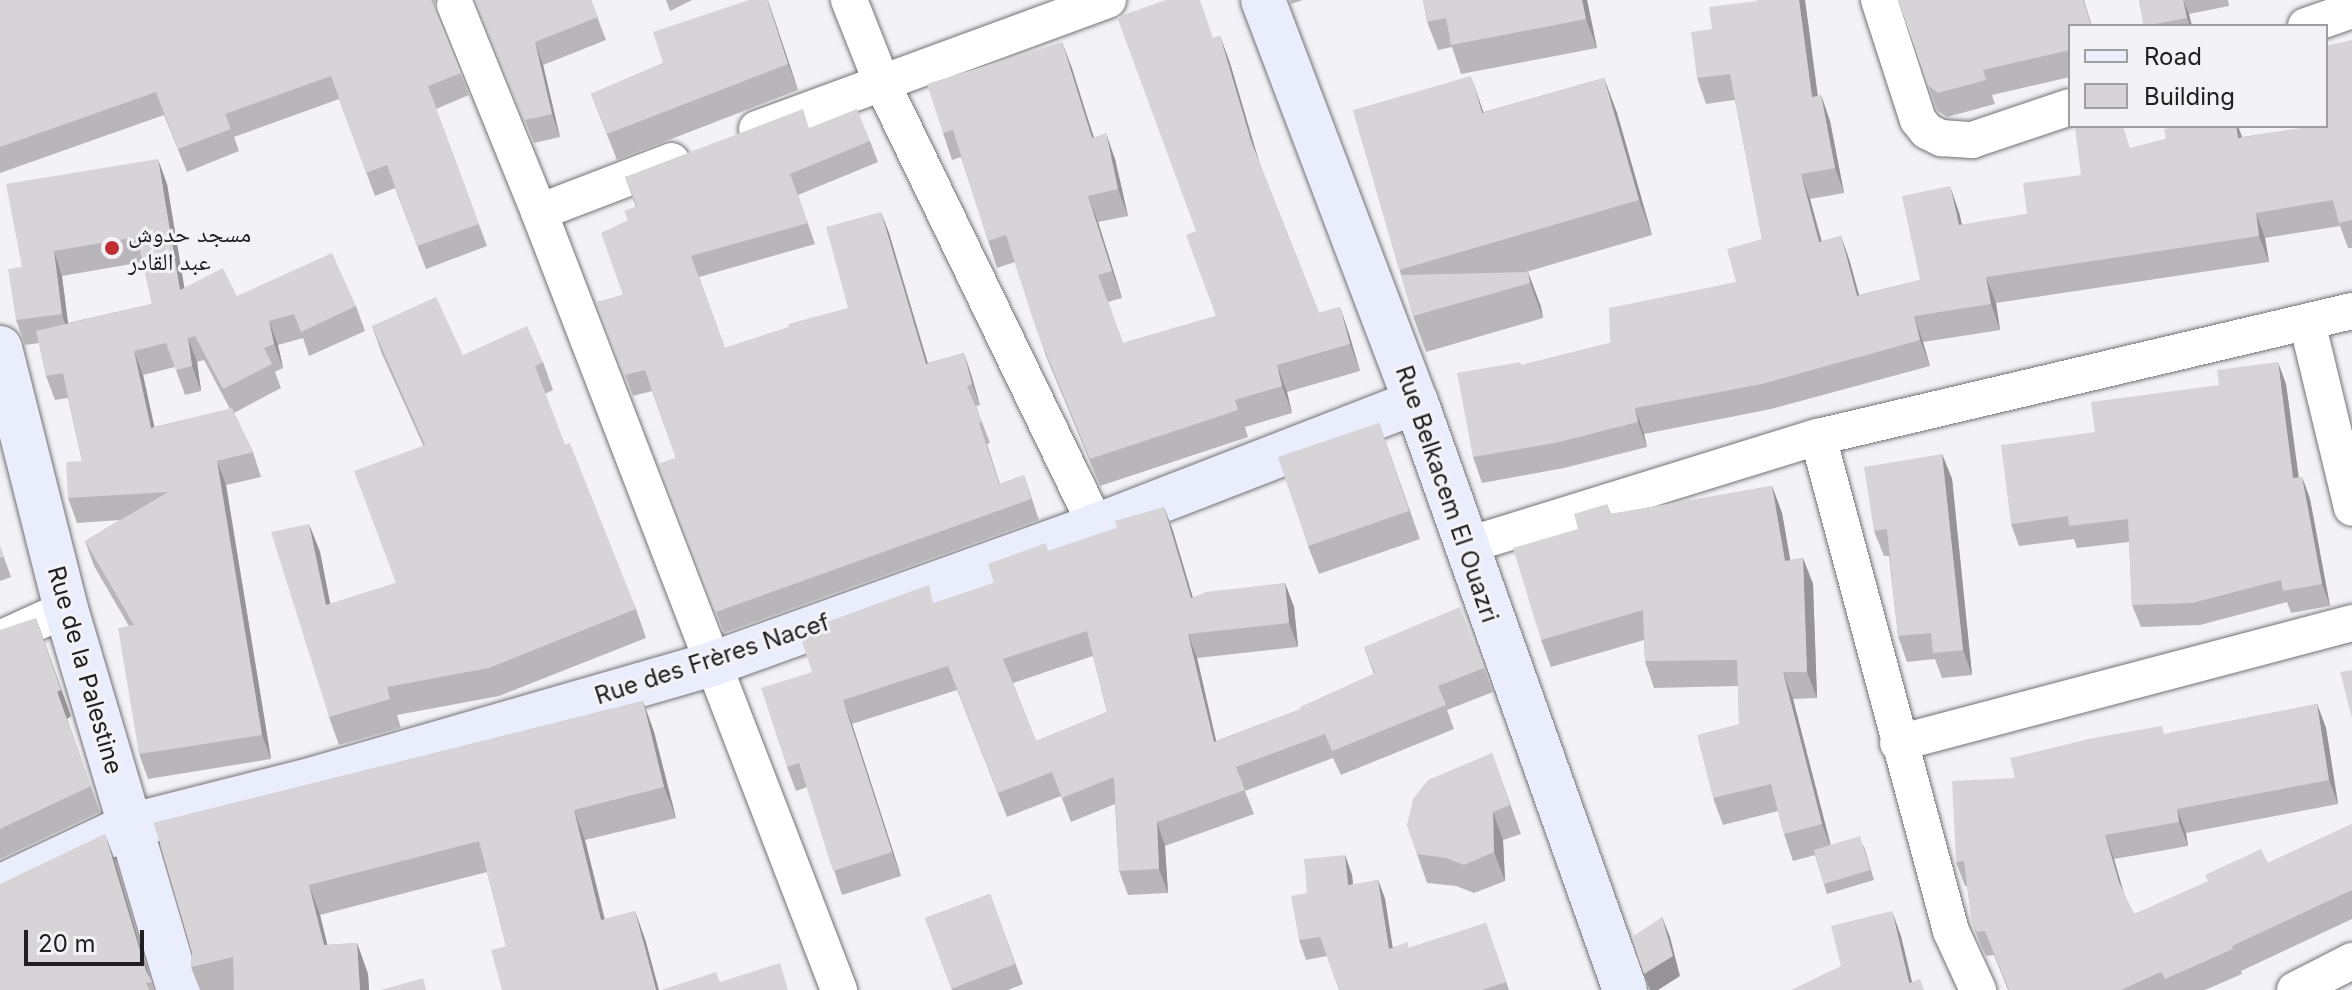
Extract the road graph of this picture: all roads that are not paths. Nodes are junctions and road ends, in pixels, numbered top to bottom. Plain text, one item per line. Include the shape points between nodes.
1 (849, 0) edge
2 (1108, 0) edge
3 (1263, 0) edge
4 (1879, 0) edge
5 (455, 5) dead end
6 (2352, 10) edge
7 (2312, 24) edge
8 (881, 81) junction
9 (2068, 108) edge
10 (539, 212) junction
11 (2352, 311) edge
12 (2307, 322) junction
13 (0, 348) edge
14 (1416, 402) junction
15 (1818, 437) junction
16 (2352, 508) edge
17 (1096, 526) junction
18 (1465, 546) junction
19 (66, 609) junction
20 (2352, 623) edge
21 (0, 639) edge
22 (712, 664) junction
23 (1898, 743) junction
24 (129, 826) junction
25 (0, 887) edge
26 (2352, 961) edge
27 (179, 990) edge
28 (839, 990) edge
29 (1625, 990) edge
30 (1978, 990) edge
31 (2295, 990) edge

1 - 8 street
2 - 8 street
3 - 14 street, Rue Belkacem El Ouazri
4 - 9 street via 1918,120 1927,131 1941,138 1972,140
5 - 10 street
6 - 7 street
8 - 10 street
8 - 17 street
10 - 22 street
11 - 12 street
12 - 15 street
12 - 16 street
13 - 19 street, Rue de la Palestine
14 - 17 street, Rue des Frères Nacef
14 - 18 street, Rue Belkacem El Ouazri
15 - 18 street
15 - 23 street
17 - 22 street, Rue des Frères Nacef
18 - 29 street, Rue Belkacem El Ouazri
19 - 21 street
19 - 24 street, Rue de la Palestine
20 - 23 street
22 - 24 street, Rue des Frères Nacef via 303,782
22 - 28 street
23 - 30 street via 1951,931
24 - 25 street, Rue des Frères Nacef
24 - 27 street, Rue de la Palestine
26 - 31 street

